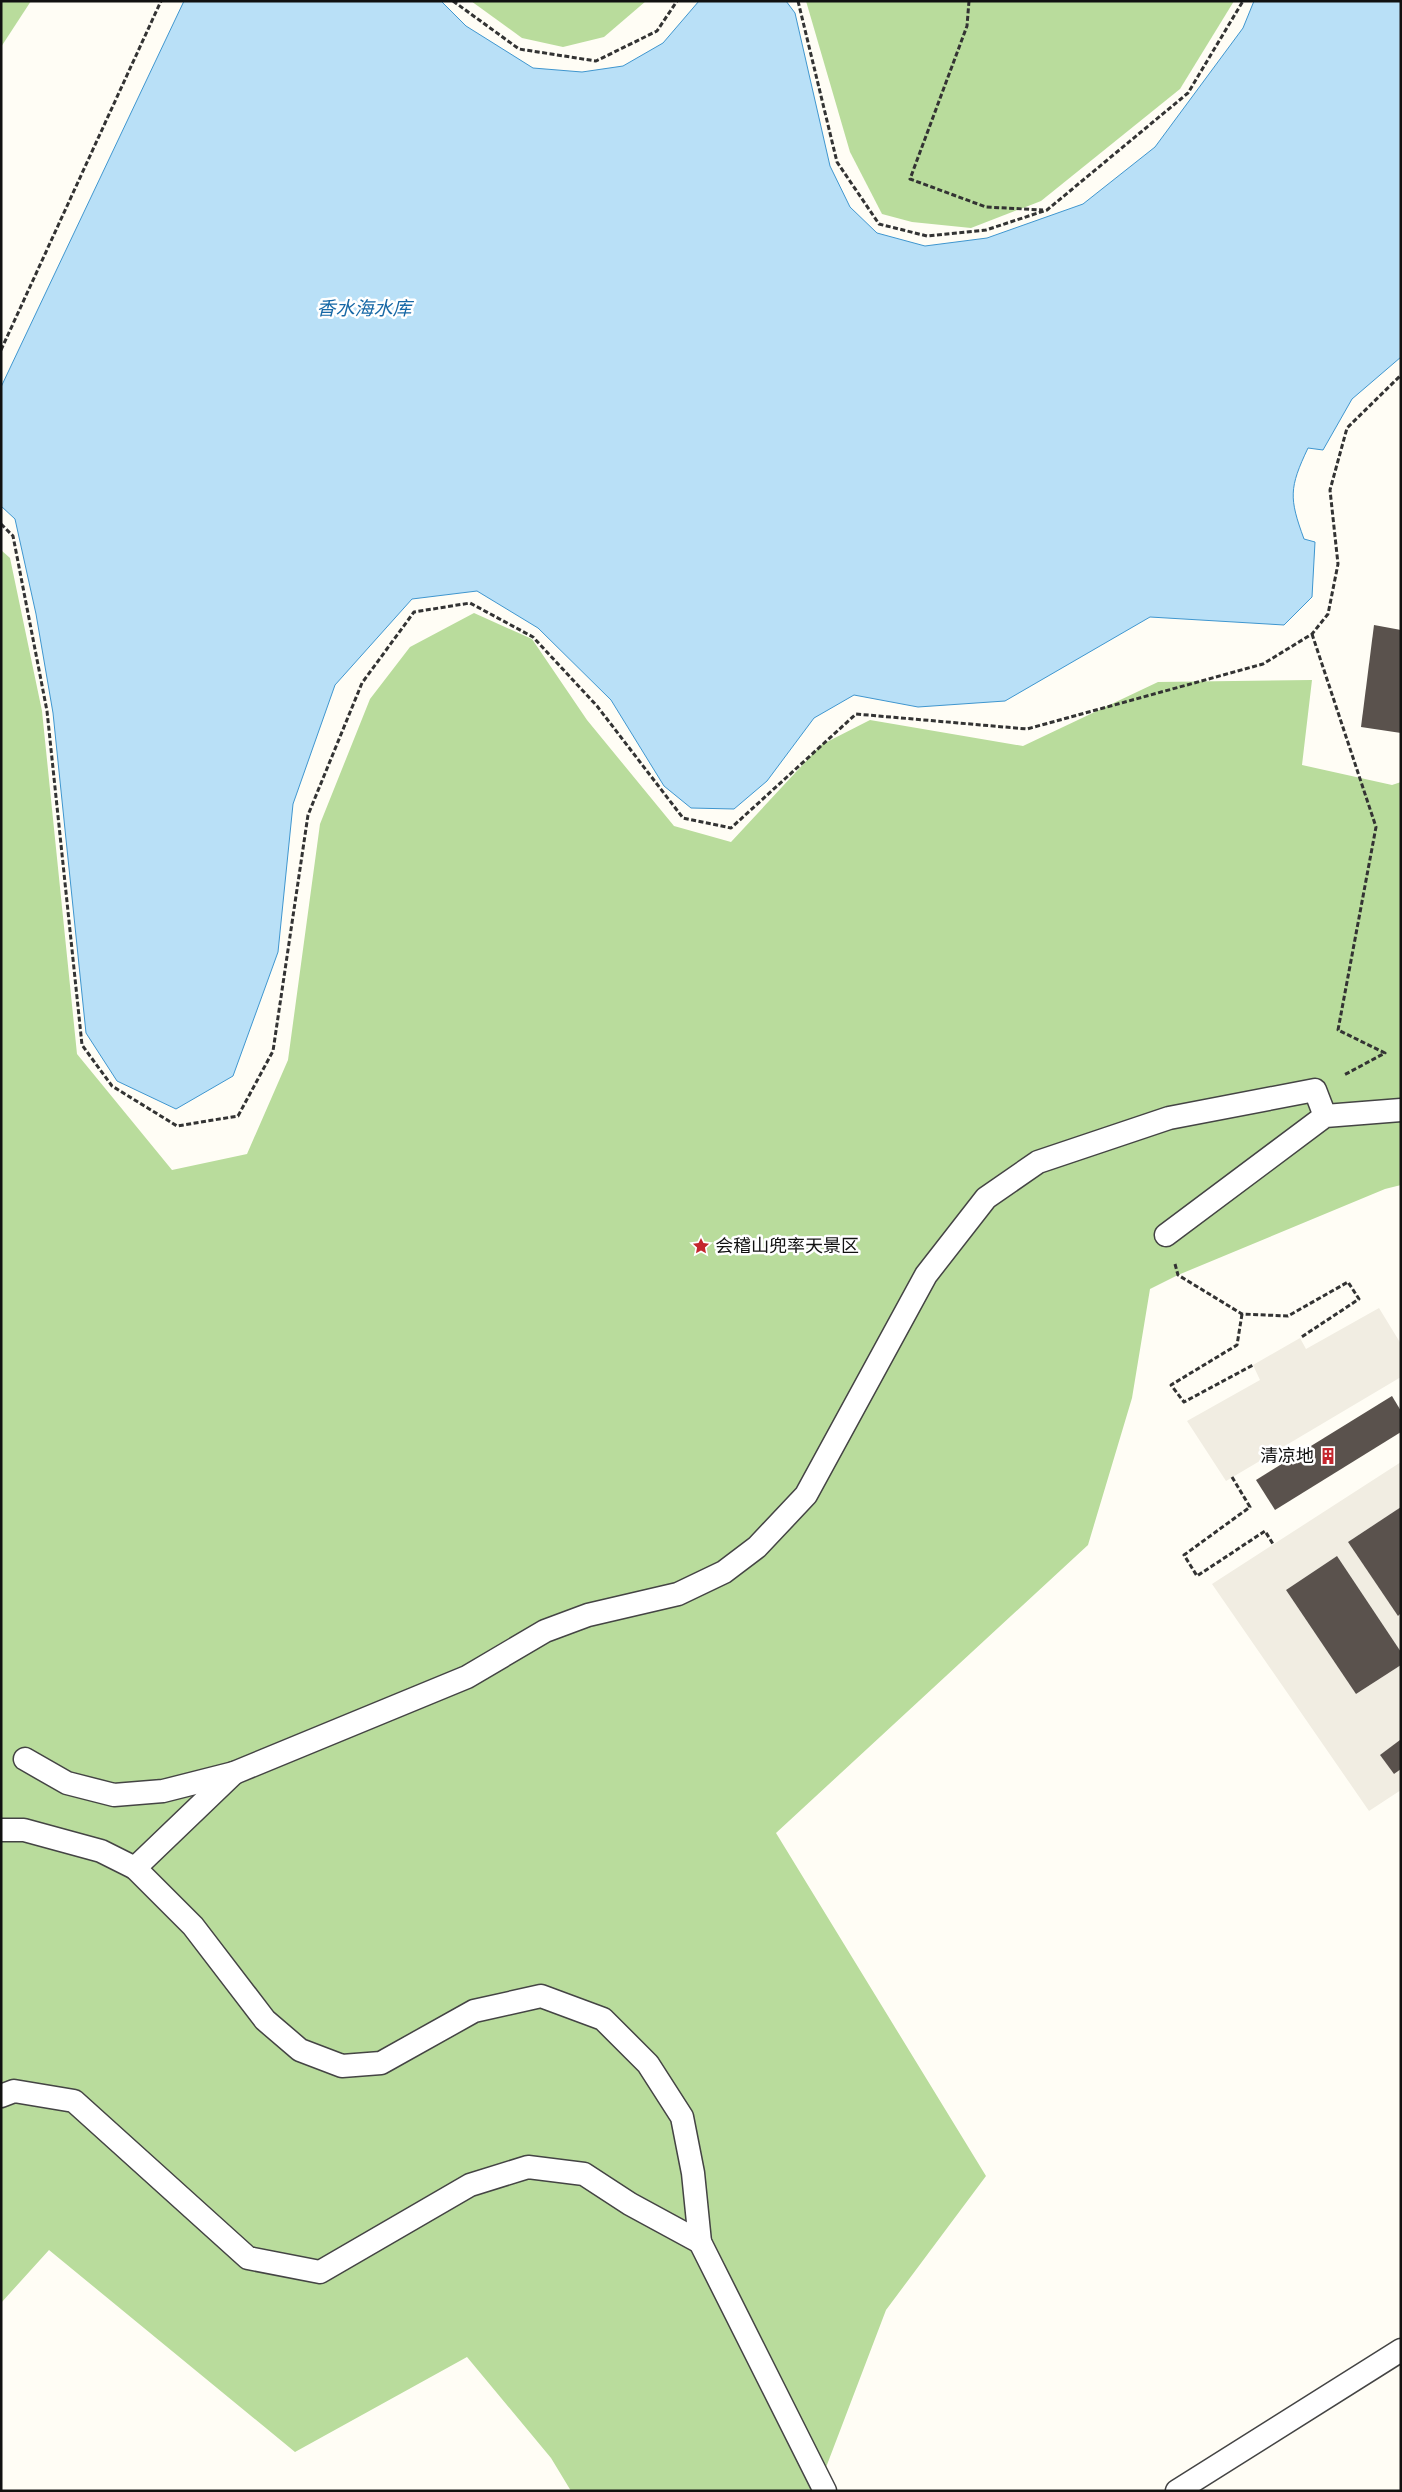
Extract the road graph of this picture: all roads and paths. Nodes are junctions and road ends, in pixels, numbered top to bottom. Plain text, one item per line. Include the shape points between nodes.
1 (161, 1) edge
2 (454, 1) edge
3 (677, 1) edge
4 (798, 1) edge
5 (969, 1) edge
6 (1243, 1) edge
7 (1046, 210) junction
8 (1, 350) edge
9 (1401, 375) edge
10 (1, 524) edge
11 (1312, 634) junction
12 (1315, 1090) junction
13 (1401, 1110) edge
14 (1325, 1116) junction
15 (1166, 1234) dead end
16 (1178, 1275) dead end
17 (1242, 1314) junction
18 (1300, 1338) dead end
19 (1253, 1364) dead end
20 (1232, 1477) dead end
21 (1273, 1544) dead end
22 (26, 1759) dead end
23 (234, 1773) junction
24 (1, 1830) edge
25 (135, 1868) junction
26 (1, 2096) edge
27 (700, 2242) junction
28 (1401, 2350) edge
29 (825, 2491) edge
30 (1177, 2491) edge

1 - 8 path
2 - 3 path via 518,49 596,61 657,31
4 - 7 path via 837,162 879,224 927,236 986,230
5 - 7 path via 967,26 910,180 986,207
6 - 7 path via 1188,94
9 - 11 path via 1347,428 1330,490 1338,564 1328,614
10 - 11 path via 13,536 47,711 82,1045 112,1086 177,1126 238,1116 272,1051 308,815 362,683 414,612 470,602 533,637 597,706 684,818 731,828 856,714 1027,729 1263,664
11 - 12 path via 1376,827 1338,1030 1385,1053
12 - 14 lane
12 - 23 lane via 1169,1118 1038,1162 986,1198 926,1275 806,1495 757,1547 724,1572 678,1594 588,1615 545,1631 467,1677
13 - 14 lane
14 - 15 lane
16 - 17 path
17 - 18 path via 1288,1316 1348,1282 1359,1298
17 - 19 path via 1237,1345 1172,1385 1184,1402
20 - 21 path via 1250,1508 1184,1555 1197,1576 1265,1531
22 - 23 lane via 67,1783 114,1795 163,1791
23 - 25 lane
24 - 25 lane via 24,1830 101,1851
25 - 27 lane via 193,1926 265,2020 300,2050 342,2066 381,2062 474,2011 541,1996 603,2018 648,2064 682,2118 693,2173
26 - 27 lane via 14,2091 74,2101 248,2258 320,2272 470,2185 528,2167 584,2174 630,2204
27 - 29 lane
28 - 30 lane

